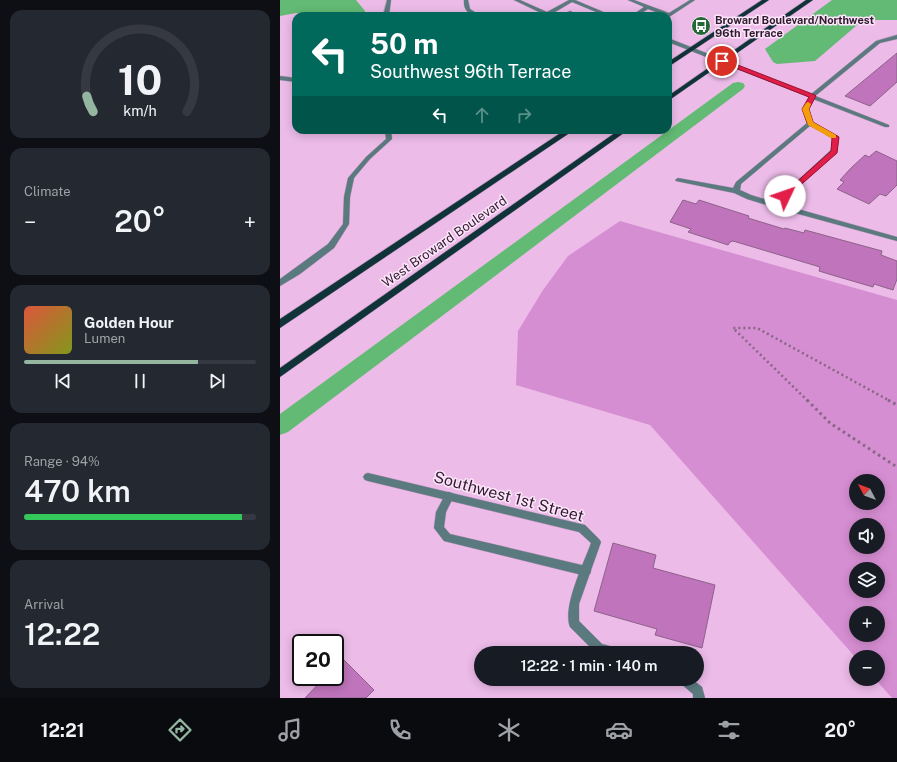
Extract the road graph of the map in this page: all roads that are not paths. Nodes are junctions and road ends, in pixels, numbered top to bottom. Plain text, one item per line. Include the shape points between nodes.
1 (389, 0) edge
2 (466, 0) edge
3 (516, 0) edge
4 (572, 0) edge
5 (630, 0) edge
6 (693, 0) edge
7 (766, 0) edge
8 (810, 0) edge
9 (648, 7) junction
10 (387, 12) edge
11 (469, 12) edge
12 (539, 12) edge
13 (550, 12) edge
14 (600, 12) edge
15 (640, 12) edge
16 (661, 12) edge
17 (672, 13) edge
18 (897, 37) edge
19 (672, 42) edge
20 (691, 49) junction
21 (722, 61) junction
22 (672, 62) edge
23 (280, 78) edge
24 (292, 80) edge
25 (672, 96) edge
26 (812, 96) junction
27 (810, 123) junction
28 (887, 126) dead end
29 (388, 134) edge
30 (564, 134) edge
31 (618, 134) edge
32 (678, 180) dead end
33 (736, 191) junction
34 (775, 204) junction
35 (897, 239) edge
36 (280, 283) edge
37 (280, 324) edge
38 (280, 373) edge
39 (368, 477) dead end
40 (449, 496) junction
41 (586, 571) junction
42 (597, 646) edge
43 (690, 686) edge
44 (698, 695) edge

1 - 10 street
2 - 11 street
3 - 12 street
4 - 13 street
4 - 14 street
5 - 9 street
6 - 17 street
7 - 20 main road
8 - 21 main road
9 - 15 street
9 - 16 street
18 - 26 street via 878,42
19 - 20 street
20 - 21 street
20 - 22 main road
21 - 25 main road
21 - 26 street
23 - 24 street
26 - 27 street via 806,109
26 - 28 street
27 - 33 street via 738,183
27 - 34 street via 836,137 834,151
29 - 36 street via 389,139 351,178 346,224 331,246
30 - 37 main road, West Broward Boulevard
31 - 38 main road, West Broward Boulevard
32 - 33 street
33 - 34 street
34 - 35 street
39 - 40 street, Southwest 1st Street
40 - 41 street, Southwest 1st Street via 582,528 596,542
40 - 41 street via 441,512 439,528 446,538
41 - 42 street, Southwest 1st Street via 574,604 574,623
43 - 44 street

